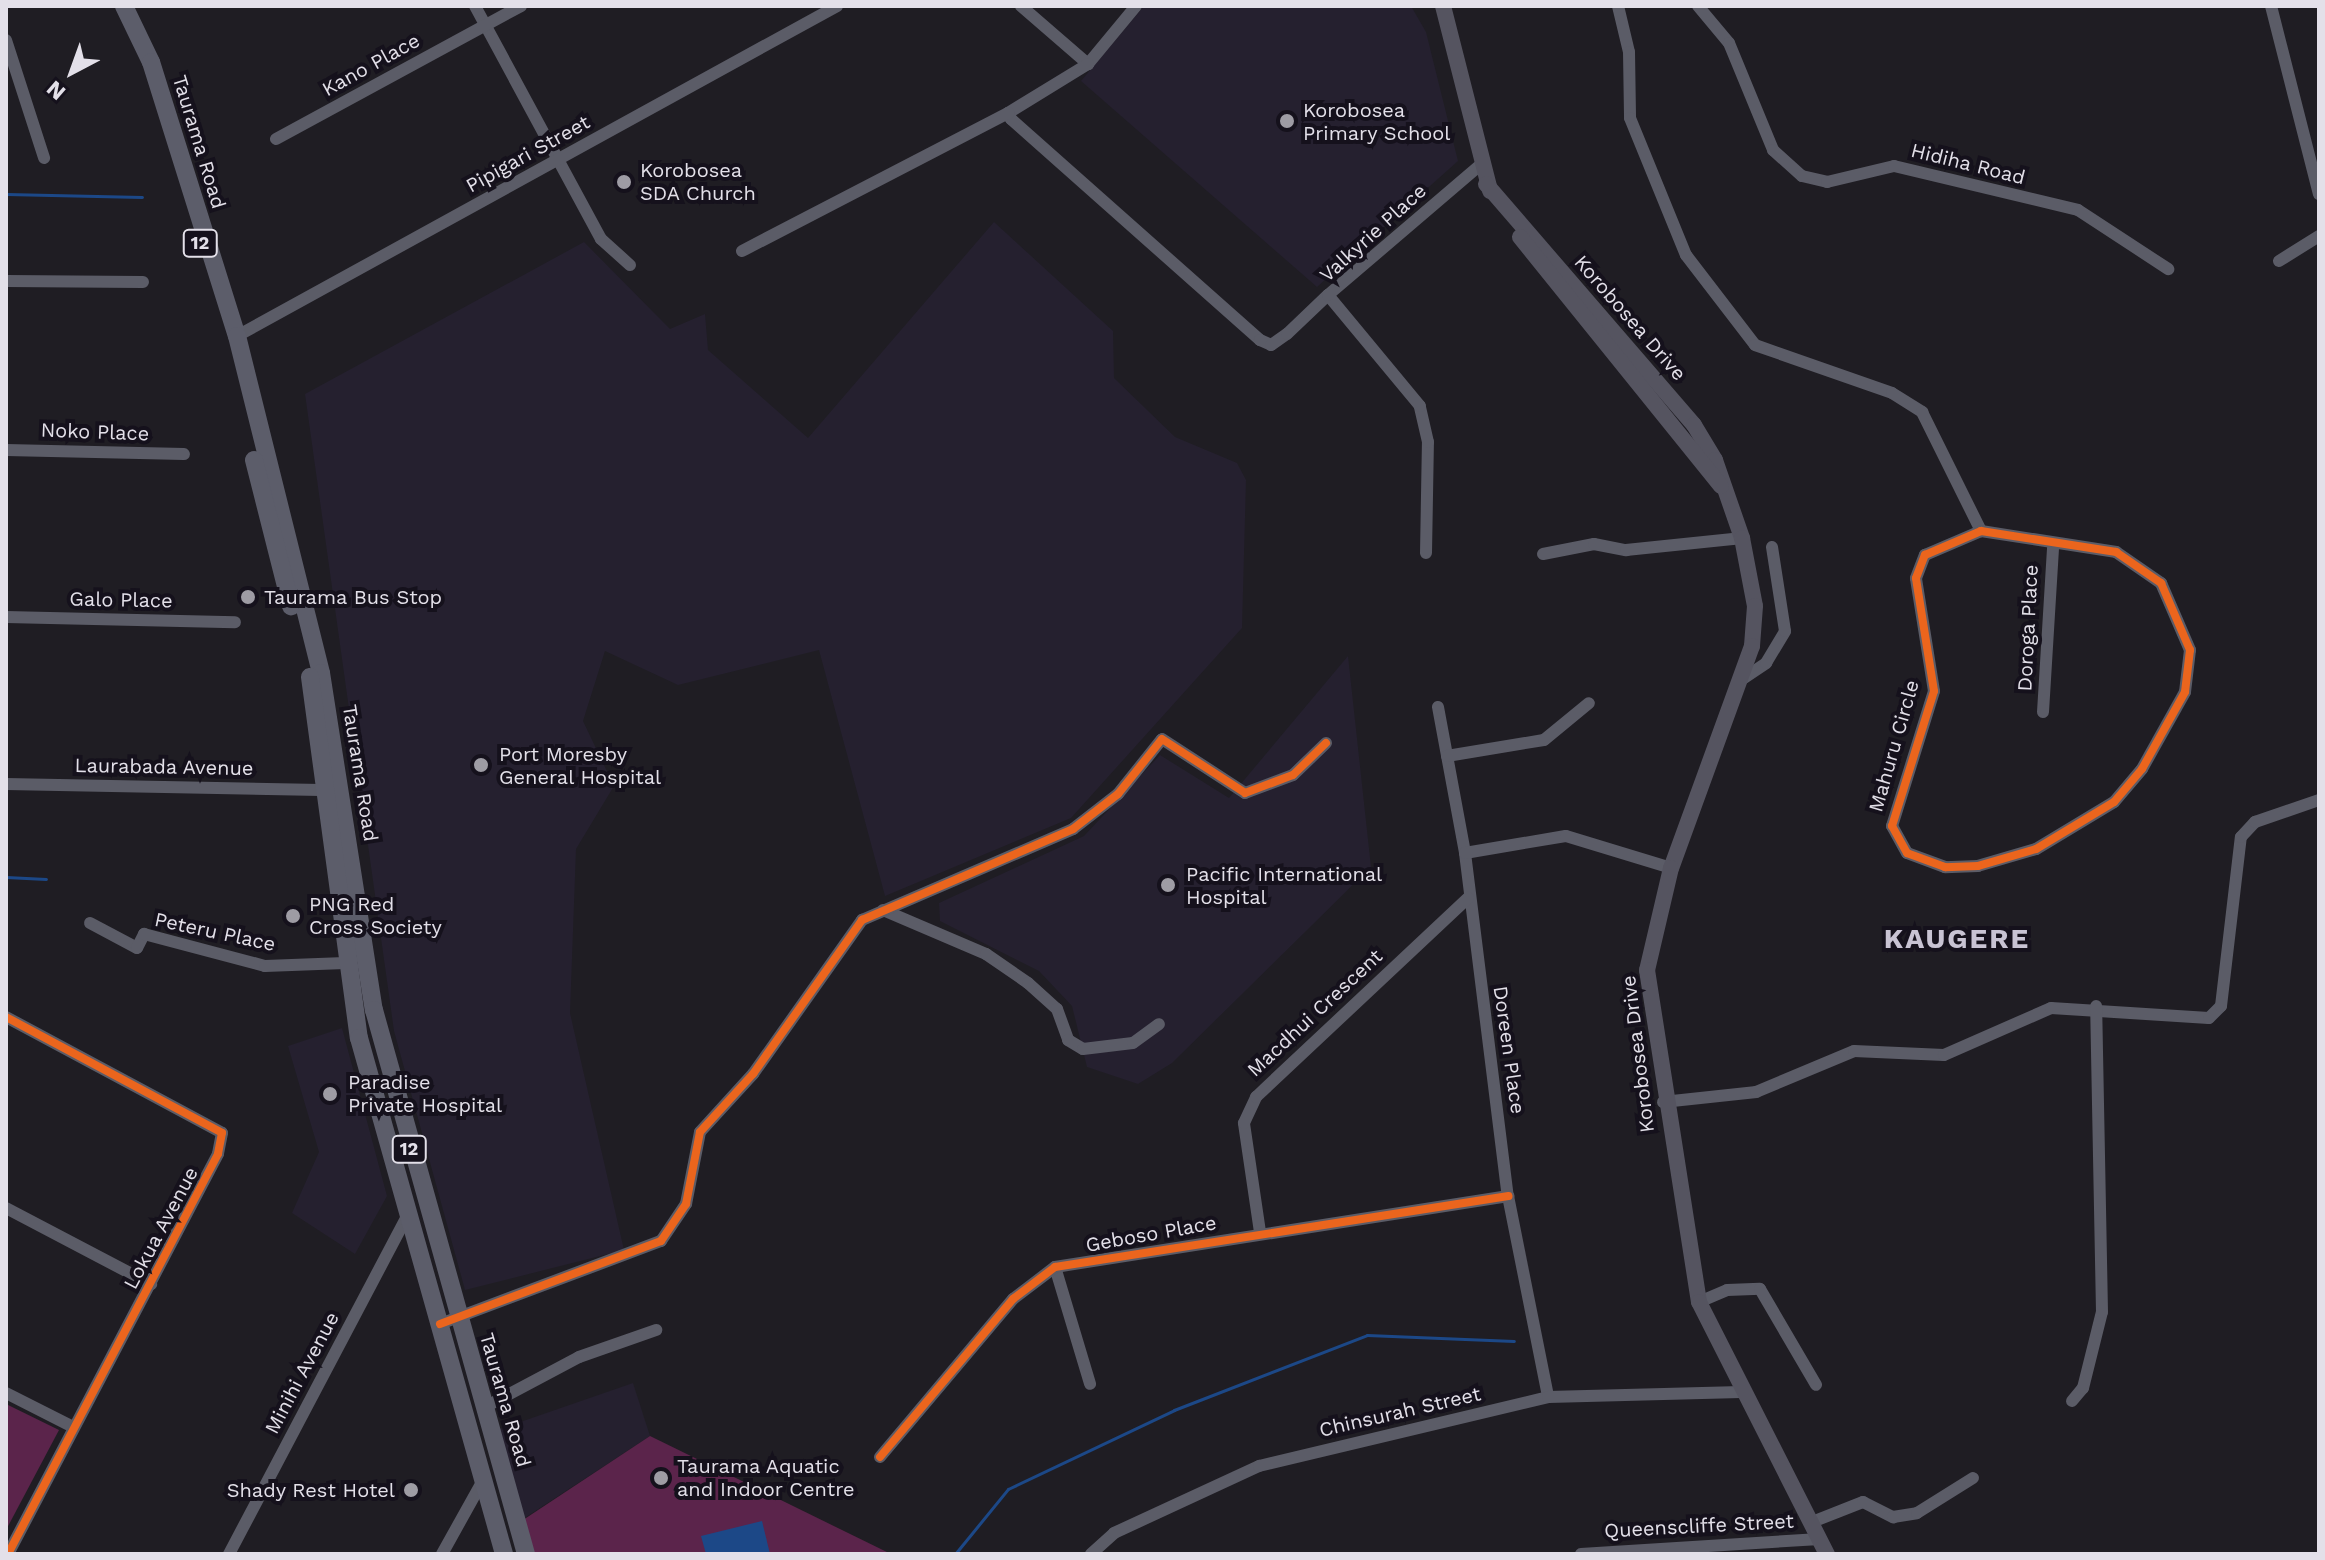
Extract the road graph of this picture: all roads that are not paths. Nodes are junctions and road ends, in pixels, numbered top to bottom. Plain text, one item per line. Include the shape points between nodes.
1 (116, 6) edge
2 (124, 6) edge
3 (475, 6) edge
4 (521, 6) edge
5 (837, 6) edge
6 (1021, 6) edge
7 (1136, 6) edge
8 (1618, 6) edge
9 (1698, 6) edge
10 (2271, 6) edge
11 (1449, 8) edge
12 (486, 25) junction
13 (6, 40) edge
14 (1088, 64) junction
15 (1008, 113) junction
16 (276, 139) dead end
17 (44, 158) dead end
18 (558, 160) junction
19 (1479, 166) junction
20 (2319, 194) edge
21 (2319, 236) edge
22 (742, 251) dead end
23 (2279, 261) dead end
24 (630, 265) dead end
25 (2168, 269) dead end
26 (6, 281) edge
27 (143, 282) dead end
28 (1328, 295) junction
29 (237, 336) junction
30 (6, 450) edge
31 (184, 454) dead end
32 (1981, 531) junction
33 (1742, 538) junction
34 (1772, 547) dead end
35 (2053, 547) junction
36 (1426, 553) dead end
37 (1543, 554) dead end
38 (6, 617) edge
39 (235, 622) dead end
40 (1744, 678) junction
41 (1589, 703) dead end
42 (1438, 707) dead end
43 (2043, 712) dead end
44 (1326, 743) dead end
45 (1447, 756) junction
46 (6, 784) edge
47 (321, 790) junction
48 (2319, 800) edge
49 (1465, 853) junction
50 (1671, 868) junction
51 (1468, 898) junction
52 (883, 910) junction
53 (90, 923) dead end
54 (345, 963) junction
55 (2096, 1006) junction
56 (6, 1017) edge
57 (1159, 1024) dead end
58 (1663, 1102) junction
59 (1508, 1196) junction
60 (6, 1208) edge
61 (410, 1211) junction
62 (1260, 1232) junction
63 (1055, 1267) junction
64 (151, 1284) junction
65 (1699, 1302) junction
66 (456, 1313) junction
67 (440, 1324) junction
68 (656, 1330) dead end
69 (1090, 1384) dead end
70 (1816, 1385) dead end
71 (1741, 1392) junction
72 (6, 1393) edge
73 (1548, 1397) junction
74 (2072, 1401) dead end
75 (485, 1407) junction
76 (73, 1427) junction
77 (880, 1457) dead end
78 (502, 1469) junction
79 (1973, 1478) dead end
80 (481, 1479) junction
81 (492, 1518) junction
82 (1812, 1522) junction
83 (458, 1527) junction
84 (1824, 1547) edge
85 (8, 1554) edge
86 (229, 1554) edge
87 (442, 1554) edge
88 (504, 1554) edge
89 (526, 1554) edge
90 (1091, 1554) edge
91 (1581, 1554) edge

1 - 47 main road, Taurama Road / 12 via 149,87 231,349 313,690
2 - 29 main road, Taurama Road / 12 via 151,62
3 - 12 street
4 - 12 street, Kano Place
5 - 18 street, Pipigari Street
6 - 14 street
7 - 14 street
8 - 32 street via 1629,52 1630,118 1674,235 1749,338 1771,354 1914,405
9 - 25 street, Hidiha Road via 1729,43 1773,150 1802,176 1827,182 1894,166 2078,210
10 - 20 street
11 - 19 main road, Korobosea Drive
12 - 16 street, Kano Place
12 - 18 street
13 - 17 street
14 - 15 street
15 - 22 street
15 - 28 street via 1067,175 1260,340 1271,345
18 - 24 street via 601,239
18 - 29 street, Pipigari Street
19 - 28 street, Valkyrie Place
19 - 33 main road, Korobosea Drive via 1486,184 1706,443
21 - 23 street
26 - 27 street
28 - 36 street, Valkyrie Place via 1420,406 1428,442
29 - 66 main road, Taurama Road / 12 via 321,673 374,1010
30 - 31 street, Noko Place
32 - 35 street, Mahuru Circle
32 - 35 street, Mahuru Circle via 1939,546 1917,572 1934,691 1892,826 1907,853 1927,864 2008,860 2086,824 2142,769 2185,692 2190,650 2161,583 2116,552
33 - 37 street via 1626,550 1594,544
33 - 40 main road, Korobosea Drive via 1755,606
34 - 40 street via 1785,631 1766,663
35 - 43 street, Doroga Place
38 - 39 street, Galo Place
40 - 50 main road, Korobosea Drive
41 - 45 street via 1544,740
42 - 45 street, Doreen Place
44 - 52 street via 1283,781 1245,793 1162,739 1118,794 1073,829
45 - 49 street, Doreen Place
46 - 47 street, Laurabada Avenue
47 - 54 main road, Taurama Road / 12
48 - 55 street via 2249,825 2241,837 2221,1006 2194,1022
49 - 50 street via 1566,836
49 - 51 street, Doreen Place
50 - 58 main road, Korobosea Drive via 1647,952
51 - 59 street, Doreen Place
51 - 62 street, Macdhui Crescent via 1256,1097 1244,1123
52 - 57 street via 986,954 1028,983 1057,1009 1068,1040 1083,1049 1133,1043
52 - 66 street via 862,920 753,1074 700,1132 686,1204 661,1241
53 - 54 street, Peteru Place via 137,948 144,934 265,966
54 - 61 main road, Taurama Road / 12
55 - 58 street via 2036,1013 1944,1055 1854,1051 1756,1092
55 - 74 street via 2102,1312 2083,1388
56 - 64 street, Lokua Avenue via 222,1133
58 - 65 main road, Korobosea Drive
59 - 62 street, Geboso Place
59 - 73 street, Doreen Place
60 - 64 street
61 - 67 main road, Taurama Road / 12
61 - 86 street, Minihi Avenue
62 - 63 street, Geboso Place
63 - 69 street
63 - 77 street, Geboso Place via 1013,1299
64 - 76 street, Lokua Avenue
65 - 70 street via 1727,1290 1760,1289
65 - 71 main road, Korobosea Drive
66 - 67 street
66 - 75 main road, Taurama Road / 12
67 - 80 main road, Taurama Road / 12
68 - 75 street via 579,1357
71 - 73 street, Chinsurah Street
71 - 82 main road, Korobosea Drive
72 - 76 street
73 - 90 street, Chinsurah Street via 1259,1466 1114,1533
75 - 78 main road, Taurama Road / 12
76 - 85 street, Lokua Avenue
78 - 80 main road
78 - 89 main road, Taurama Road / 12
79 - 82 street via 1917,1513 1893,1517 1863,1502
80 - 81 main road, Taurama Road / 12
80 - 83 street
81 - 83 street via 477,1514
81 - 88 main road, Taurama Road / 12
82 - 84 main road, Korobosea Drive
83 - 87 street
84 - 91 street, Queenscliffe Street

